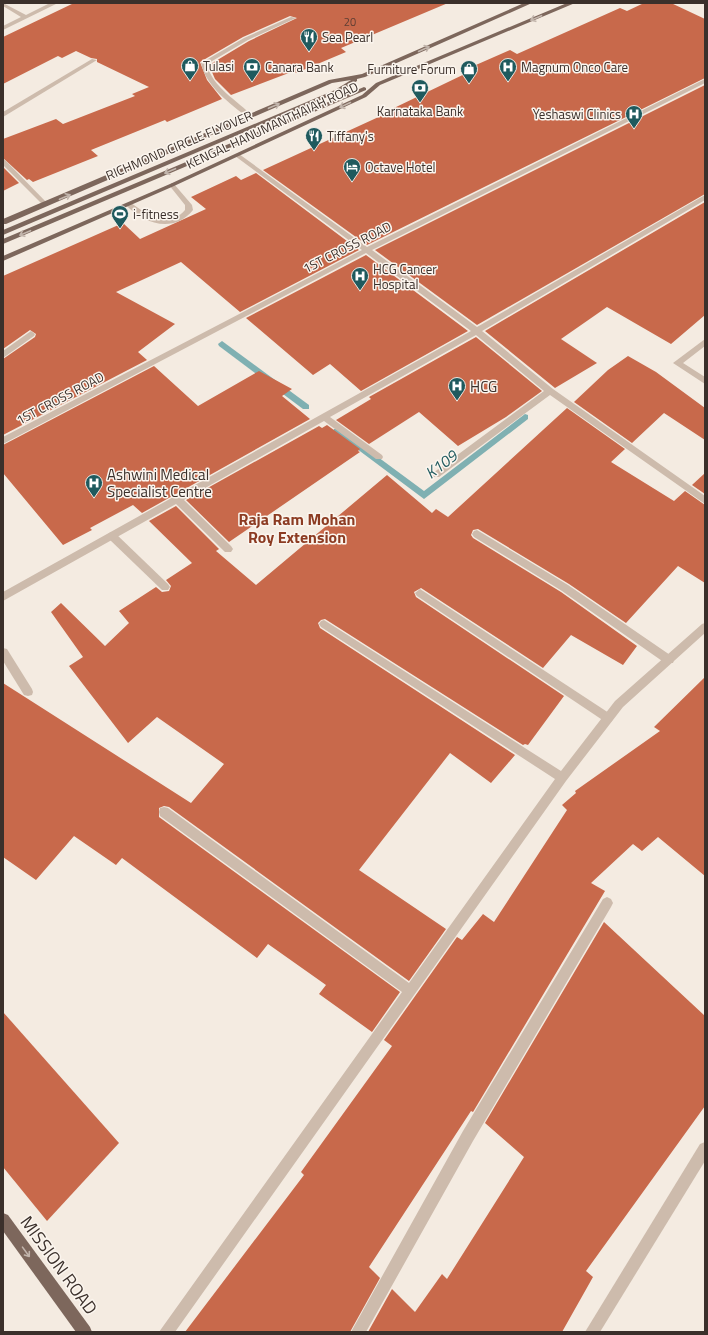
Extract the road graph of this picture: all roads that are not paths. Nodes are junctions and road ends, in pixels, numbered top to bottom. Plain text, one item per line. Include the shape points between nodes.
1 (55, 3) edge
2 (529, 3) edge
3 (572, 3) edge
4 (3, 4) edge
5 (26, 16) junction
6 (293, 18) dead end
7 (3, 28) edge
8 (94, 60) dead end
9 (363, 76) junction
10 (705, 81) edge
11 (378, 84) junction
12 (3, 115) edge
13 (250, 117) junction
14 (237, 155) junction
15 (3, 161) edge
16 (172, 185) junction
17 (705, 197) edge
18 (129, 204) junction
19 (46, 205) junction
20 (3, 222) edge
21 (3, 233) edge
22 (3, 242) edge
23 (367, 250) junction
24 (3, 259) edge
25 (478, 331) junction
26 (31, 334) dead end
27 (705, 342) edge
28 (3, 354) edge
29 (705, 381) edge
30 (550, 391) junction
31 (324, 417) junction
32 (3, 441) edge
33 (379, 457) dead end
34 (436, 475) dead end
35 (177, 499) junction
36 (705, 501) edge
37 (477, 534) dead end
38 (112, 536) junction
39 (228, 549) dead end
40 (164, 587) dead end
41 (420, 593) dead end
42 (3, 597) edge
43 (324, 624) dead end
44 (705, 627) edge
45 (3, 652) edge
46 (669, 660) junction
47 (28, 692) dead end
48 (608, 718) junction
49 (562, 778) junction
50 (164, 812) dead end
51 (608, 903) dead end
52 (410, 991) junction
53 (705, 1149) edge
54 (3, 1220) edge
55 (85, 1332) edge
56 (166, 1332) edge
57 (358, 1332) edge
58 (592, 1332) edge

1 - 5 street
9 -> 2 main road, KENGAL HANUMANTHAIAH ROAD
3 -> 11 main road, KENGAL HANUMANTHAIAH ROAD
4 - 5 street
5 - 7 street
6 - 13 street via 246,39 204,63 204,71 210,81
8 - 12 street
13 -> 9 main road, KENGAL HANUMANTHAIAH ROAD via 331,81
9 - 21 main road, RICHMOND CIRCLE FLYOVER via 337,91
10 - 23 street, 1ST CROSS ROAD
11 -> 14 main road, KENGAL HANUMANTHAIAH ROAD via 364,96
11 -> 22 main road, RICHMOND CIRCLE FLYOVER
19 -> 13 main road, KENGAL HANUMANTHAIAH ROAD
14 - 16 main road, KENGAL HANUMANTHAIAH ROAD
14 - 23 street
15 - 19 street
16 - 18 main road, KENGAL HANUMANTHAIAH ROAD
16 - 18 street via 188,204 189,210 177,221 160,222
17 - 25 street
18 - 24 main road, KENGAL HANUMANTHAIAH ROAD
19 - 20 main road, KENGAL HANUMANTHAIAH ROAD
23 - 25 street
23 - 32 street, 1ST CROSS ROAD
25 - 30 street
25 - 31 street
26 - 28 street
27 - 29 street via 676,363
30 - 34 street
30 - 36 street
31 - 33 street
31 - 35 street
35 - 38 street
35 - 39 street
37 - 46 street via 565,588
38 - 40 street
38 - 42 street
41 - 48 street
43 - 49 street
44 - 46 street
45 - 47 street
46 - 48 street via 619,704
48 - 49 street
49 - 52 street
50 - 52 street
51 - 57 street via 468,1136
52 - 56 street
53 - 58 street
54 -> 55 main road, MISSION ROAD

